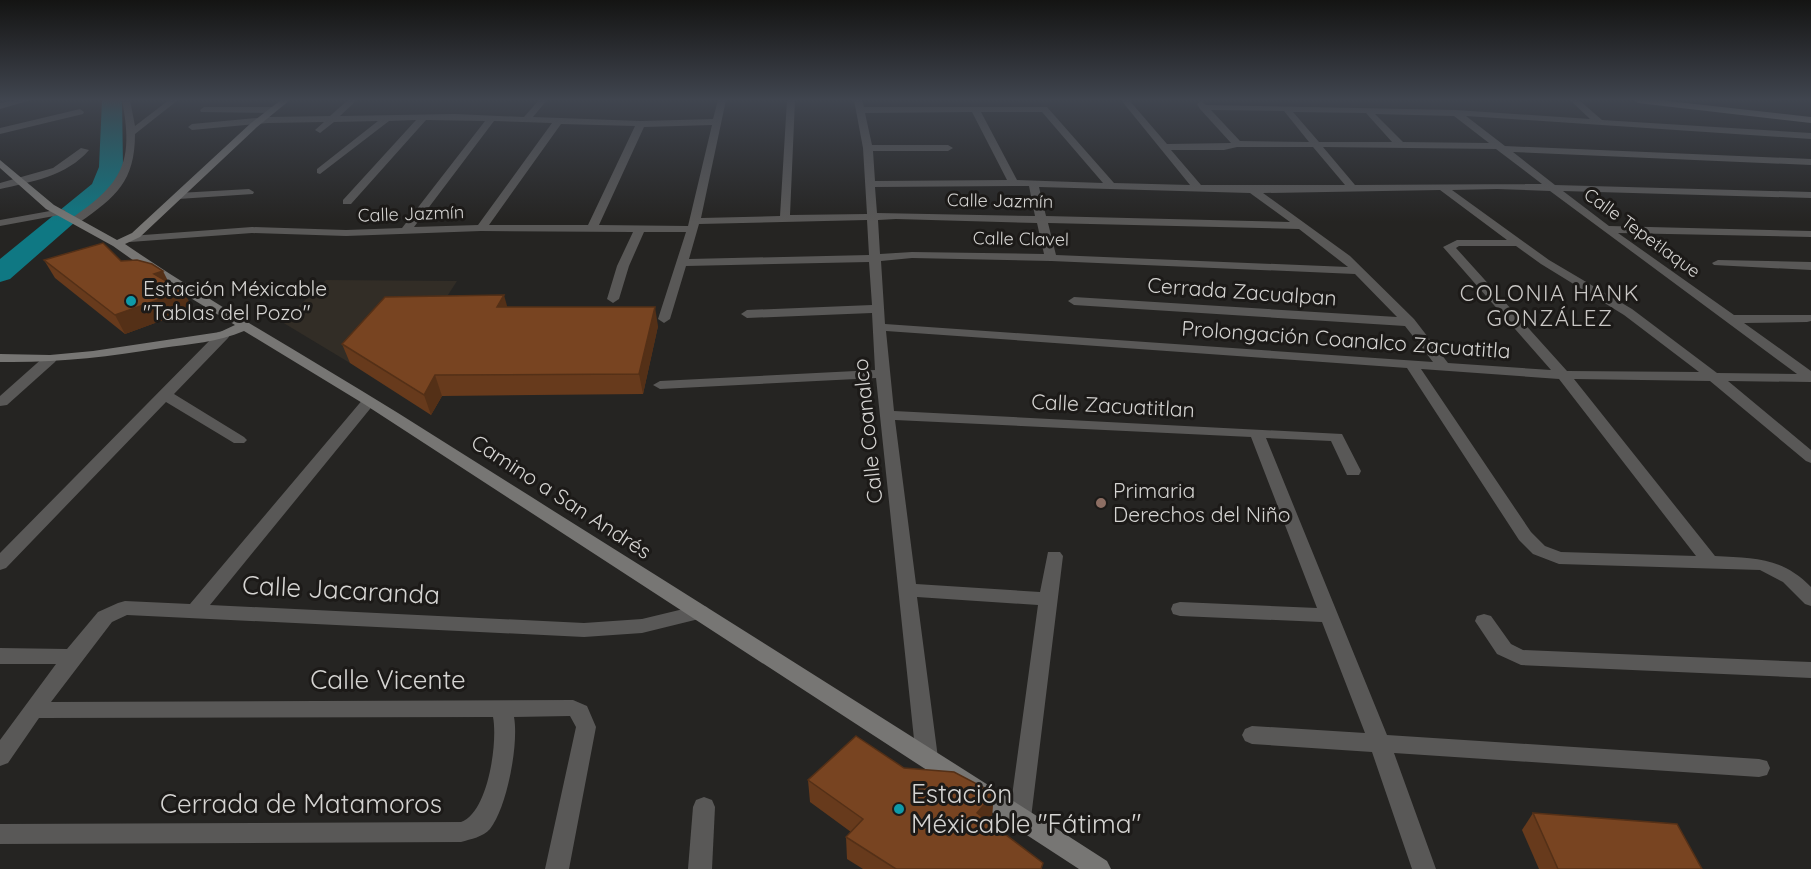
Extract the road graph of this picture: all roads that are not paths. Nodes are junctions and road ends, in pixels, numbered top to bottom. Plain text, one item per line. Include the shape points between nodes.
1 (130, 141) edge
2 (238, 141) edge
3 (358, 141) edge
4 (403, 141) edge
5 (475, 141) edge
6 (544, 141) edge
7 (633, 141) edge
8 (712, 141) edge
9 (789, 141) edge
10 (867, 141) edge
11 (992, 141) edge
12 (1071, 141) edge
13 (1159, 141) edge
14 (1234, 141) edge
15 (1312, 141) edge
16 (1396, 141) edge
17 (1492, 141) edge
18 (1237, 144) junction
19 (1315, 144) junction
20 (1400, 145) junction
21 (1164, 147) junction
22 (868, 148) junction
23 (948, 148) dead end
24 (1501, 148) junction
25 (84, 150) dead end
26 (1811, 162) edge
27 (0, 163) edge
28 (320, 171) dead end
29 (21, 181) junction
30 (1014, 183) junction
31 (871, 184) junction
32 (1033, 184) junction
33 (0, 186) edge
34 (1111, 186) junction
35 (1442, 187) junction
36 (1551, 187) junction
37 (1198, 188) junction
38 (1252, 190) junction
39 (1354, 190) junction
40 (249, 192) dead end
41 (1811, 195) edge
42 (178, 196) junction
43 (347, 202) dead end
44 (68, 216) junction
45 (873, 216) junction
46 (785, 218) junction
47 (1041, 218) junction
48 (0, 223) edge
49 (694, 225) junction
50 (1304, 226) junction
51 (481, 228) junction
52 (592, 229) junction
53 (639, 230) junction
54 (1606, 230) junction
55 (405, 231) junction
56 (1811, 234) edge
57 (123, 242) junction
58 (1520, 243) junction
59 (874, 257) junction
60 (1050, 258) junction
61 (681, 263) junction
62 (1718, 263) dead end
63 (1811, 266) edge
64 (1359, 271) junction
65 (613, 299) dead end
66 (1074, 301) dead end
67 (877, 309) junction
68 (747, 314) dead end
69 (1807, 318) dead end
70 (664, 319) dead end
71 (1731, 319) junction
72 (1409, 322) junction
73 (246, 325) junction
74 (878, 327) junction
75 (223, 335) junction
76 (0, 357) edge
77 (50, 359) junction
78 (1412, 366) junction
79 (1445, 368) junction
80 (882, 374) junction
81 (1563, 375) junction
82 (1715, 378) junction
83 (1811, 378) edge
84 (660, 385) dead end
85 (165, 394) junction
86 (369, 401) junction
87 (2, 402) dead end
88 (887, 415) junction
89 (1257, 434) junction
90 (239, 440) dead end
91 (1811, 458) edge
92 (1353, 471) dead end
93 (1054, 556) dead end
94 (1710, 562) junction
95 (0, 564) edge
96 (906, 590) junction
97 (1048, 599) junction
98 (1811, 599) edge
99 (1180, 609) dead end
100 (196, 610) junction
101 (700, 612) junction
102 (1330, 615) junction
103 (1484, 621) dead end
104 (0, 656) edge
105 (72, 657) junction
106 (1811, 670) edge
107 (502, 708) junction
108 (35, 710) junction
109 (1252, 735) dead end
110 (1380, 744) junction
111 (0, 757) edge
112 (927, 758) junction
113 (1759, 768) dead end
114 (704, 807) dead end
115 (1020, 818) junction
116 (0, 834) edge
117 (557, 869) edge
118 (700, 869) edge
119 (1099, 869) edge
120 (1424, 869) edge

1 - 44 street via 118,186
2 - 42 main road
3 - 28 street
4 - 43 street
5 - 55 street
6 - 51 street
7 - 52 street
8 - 49 street
9 - 46 street
10 - 22 street, Calle Coanalco
11 - 30 street
12 - 34 street
13 - 21 street
14 - 18 street
15 - 19 street
16 - 20 street
17 - 24 street, Calle Tepetlaque
18 - 19 street
18 - 21 street
19 - 20 street
19 - 39 street
20 - 24 street
21 - 37 street
22 - 23 street
22 - 31 street, Calle Coanalco
24 - 26 street
24 - 36 street, Calle Tepetlaque
25 - 29 street via 71,162
27 - 29 main road, Camino a San Andrés
29 - 33 street
29 - 44 main road, Camino a San Andrés via 50,207
30 - 31 street
30 - 32 street
31 - 45 street, Calle Coanalco
32 - 34 street
32 - 47 street
34 - 37 street
35 - 36 street
35 - 39 street
35 - 58 street
36 - 41 street
36 - 54 street, Calle Tepetlaque
37 - 38 street
38 - 39 street
38 - 50 street
40 - 42 street
42 - 57 main road
44 - 48 street
44 - 57 main road, Camino a San Andrés
45 - 46 street, Calle Jazmín
45 - 47 street, Calle Jazmín
45 - 59 street, Calle Coanalco
46 - 49 street, Calle Jazmín
47 - 50 street, Calle Jazmín
47 - 60 street
49 - 53 street, Calle Jazmín
49 - 61 street
50 - 64 street
51 - 52 street, Calle Jazmín
51 - 55 street, Calle Jazmín
52 - 53 street, Calle Jazmín
53 - 65 street
54 - 56 street
54 - 71 street, Calle Tepetlaque
55 - 57 street, Calle Jazmín via 252,230
57 - 73 main road, Camino a San Andrés via 165,277
58 - 81 street via 1456,243 1449,247
58 - 82 street via 1565,275 1622,307
59 - 60 street, Calle Clavel
59 - 61 street, Calle Clavel
59 - 67 street, Calle Coanalco
60 - 64 street, Calle Clavel
61 - 70 street
62 - 63 street
64 - 72 street
66 - 72 street, Cerrada Zacualpan
67 - 68 street
67 - 74 street, Calle Coanalco
69 - 71 street
71 - 83 street, Calle Tepetlaque
72 - 79 street
73 - 75 main road
73 - 86 main road, Camino a San Andrés
74 - 78 street, Prolongación Coanalco Zacuatitla
74 - 80 street, Calle Coanalco
75 - 77 main road
75 - 85 street
76 - 77 main road
77 - 87 street
78 - 79 street, Prolongación Coanalco Zacuatitla
78 - 94 street via 1539,550 1559,558
79 - 81 street, Prolongación Coanalco Zacuatitla
80 - 84 street
80 - 88 street, Calle Coanalco
81 - 82 street, Prolongación Coanalco Zacuatitla
81 - 94 street
82 - 83 street, Prolongación Coanalco Zacuatitla
82 - 91 street
85 - 90 street
85 - 95 street
86 - 100 street
86 - 101 main road, Camino a San Andrés
88 - 89 street, Calle Zacuatitlan
88 - 96 street, Calle Coanalco
89 - 92 street, Calle Zacuatitlan via 1336,437
89 - 102 street
93 - 97 street
94 - 98 street via 1761,564 1784,572
96 - 97 street
96 - 112 street, Calle Coanalco
97 - 115 street
99 - 102 street
100 - 101 street, Calle Jacaranda via 584,630 619,630
100 - 105 street, Calle Jacaranda via 117,610 105,617
101 - 112 main road, Camino a San Andrés
102 - 110 street
103 - 106 street via 1504,648 1521,657
104 - 105 street
105 - 108 street, Calle Jacaranda
107 - 108 street, Calle Vicente
107 - 116 street, Cerrada de Matamoros via 506,745 484,819 470,830
107 - 117 street, Calle Vicente via 573,708 586,727
108 - 111 street, Calle Jacaranda
109 - 110 street
110 - 113 street
110 - 120 street
112 - 115 main road, Camino a San Andrés
114 - 118 street
115 - 119 main road, Camino a San Andrés

